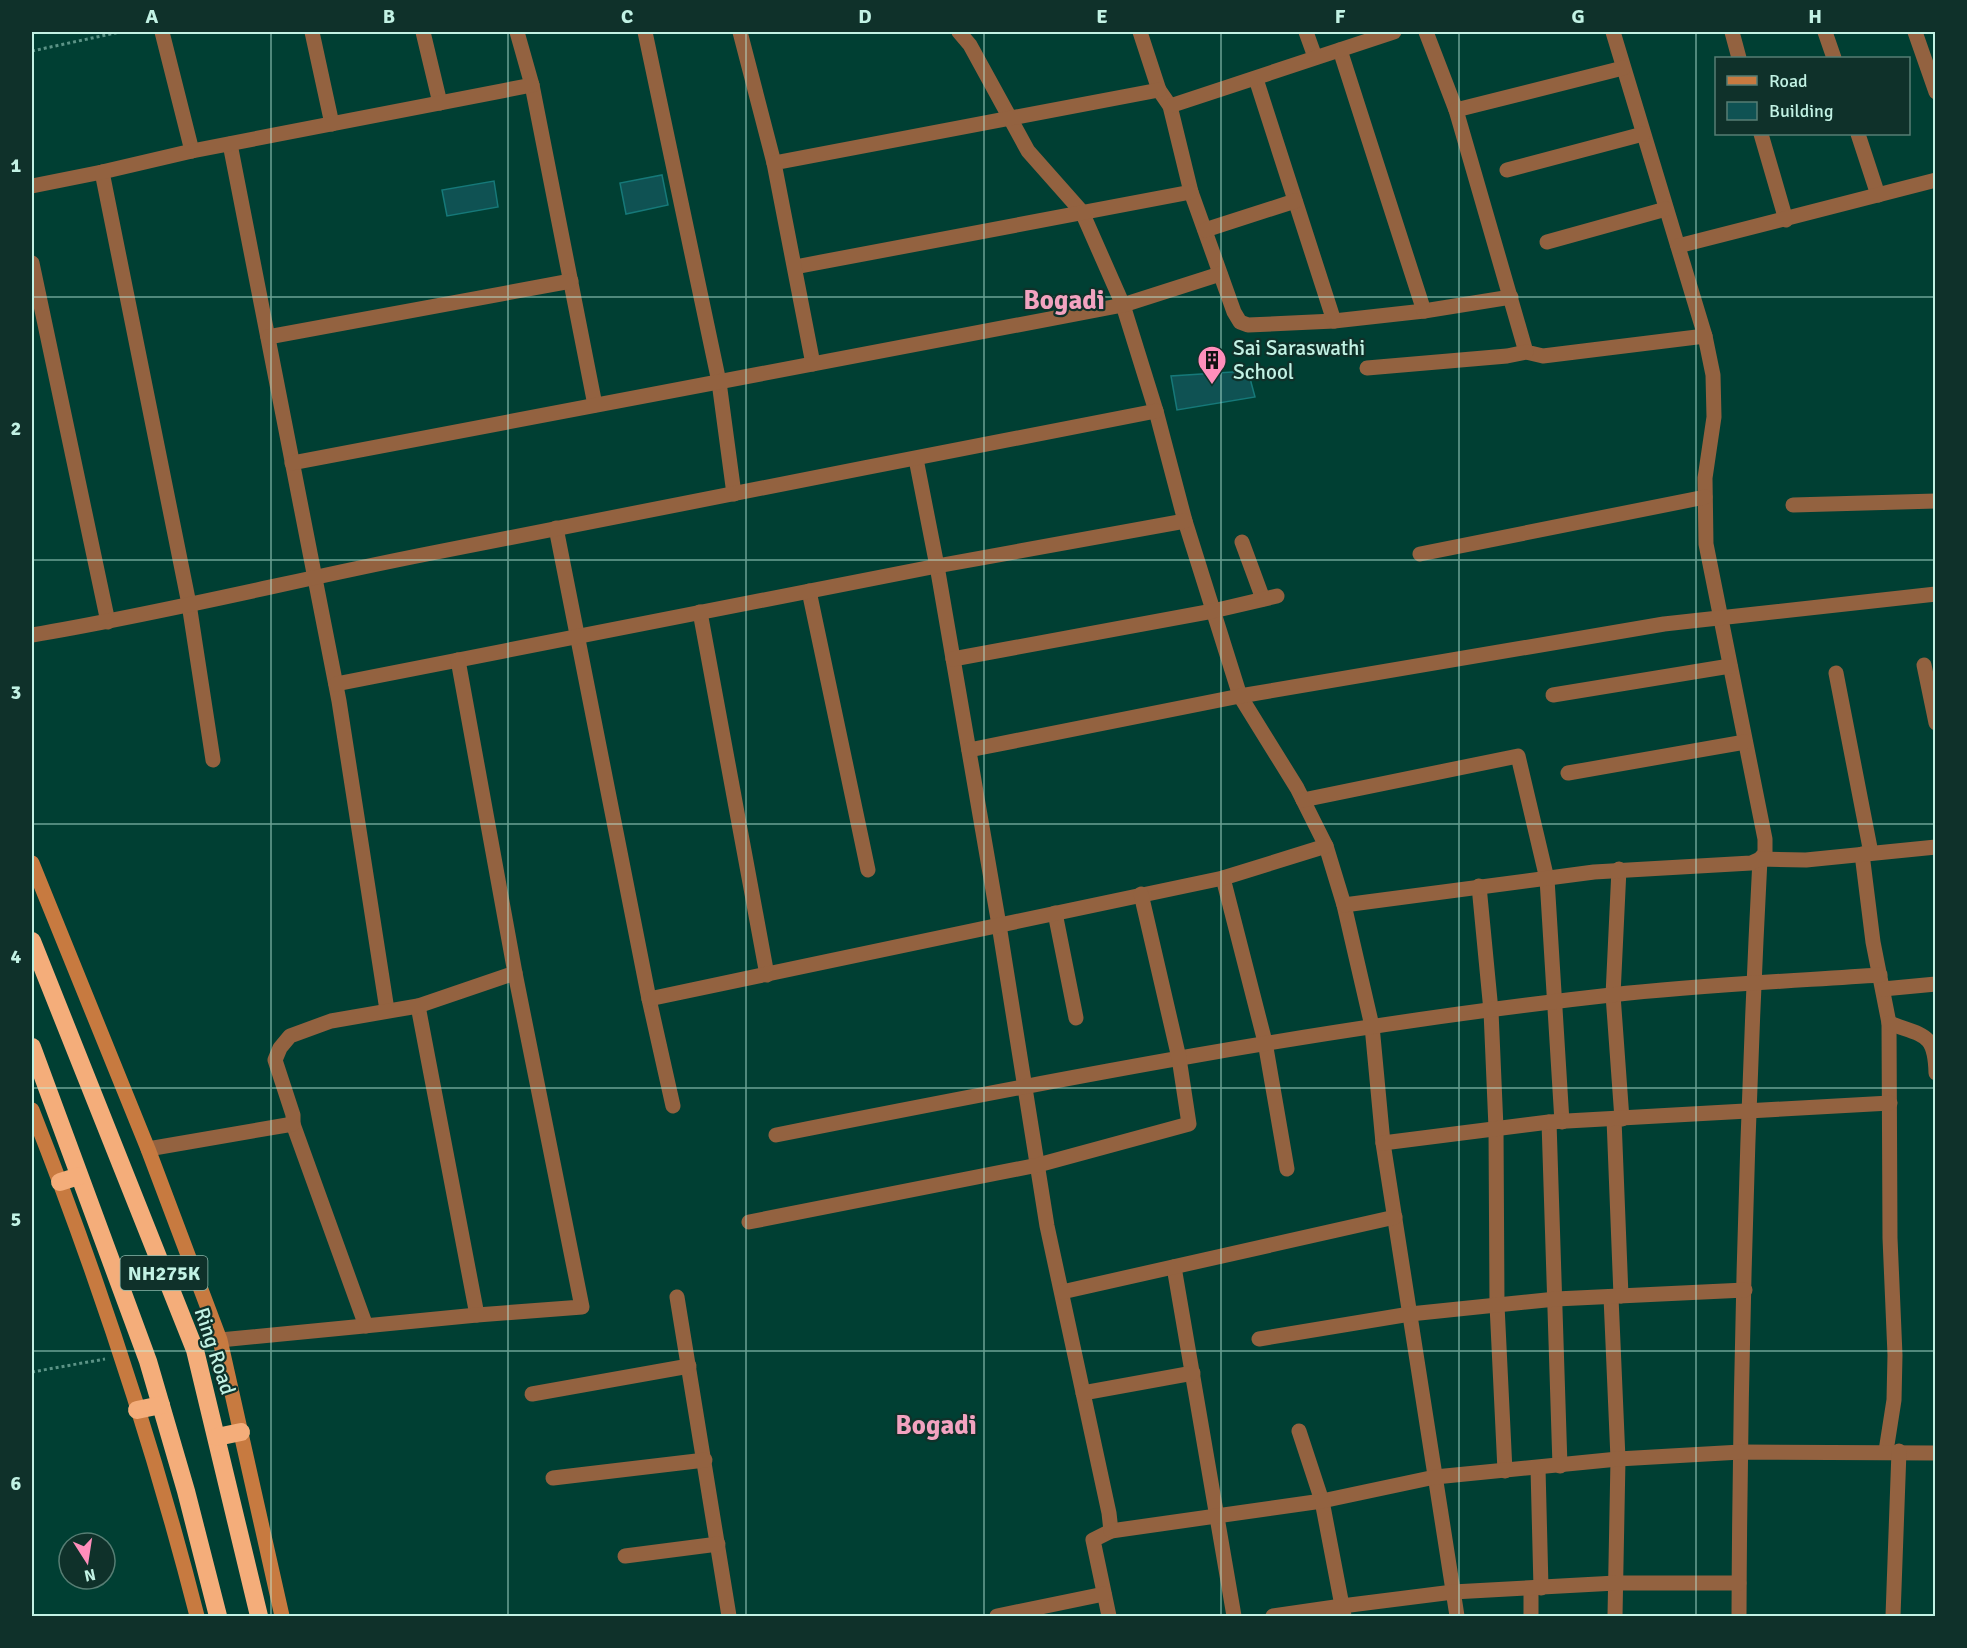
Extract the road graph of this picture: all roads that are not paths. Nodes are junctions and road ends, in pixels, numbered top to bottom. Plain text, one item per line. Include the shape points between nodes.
1 (162, 32) edge
2 (312, 32) edge
3 (423, 32) edge
4 (518, 32) edge
5 (645, 32) edge
6 (740, 32) edge
7 (1140, 32) edge
8 (1306, 32) edge
9 (1394, 32) edge
10 (1426, 32) edge
11 (1612, 32) edge
12 (1732, 32) edge
13 (1825, 32) edge
14 (1915, 32) edge
15 (966, 33) edge
16 (1340, 50) junction
17 (1315, 57) junction
18 (1739, 57) edge
19 (1834, 57) edge
20 (1623, 68) junction
21 (1256, 79) junction
22 (532, 85) junction
23 (1159, 90) junction
24 (1935, 92) edge
25 (440, 103) junction
26 (1170, 106) junction
27 (1456, 110) junction
28 (1008, 117) junction
29 (332, 124) junction
30 (1643, 134) junction
31 (1761, 135) edge
32 (1858, 135) edge
33 (230, 144) junction
34 (192, 151) junction
35 (774, 163) junction
36 (1507, 170) dead end
37 (102, 172) junction
38 (1935, 180) edge
39 (32, 186) edge
40 (1191, 192) junction
41 (1878, 195) junction
42 (1295, 201) junction
43 (1666, 209) junction
44 (1082, 212) junction
45 (1786, 220) junction
46 (1205, 230) junction
47 (1547, 242) dead end
48 (1678, 246) junction
49 (32, 263) edge
50 (795, 267) junction
51 (1220, 274) junction
52 (571, 281) junction
53 (1511, 297) junction
54 (1123, 305) junction
55 (1424, 311) junction
56 (1334, 321) junction
57 (1705, 336) junction
58 (268, 337) junction
59 (1526, 352) junction
60 (813, 364) junction
61 (1367, 368) dead end
62 (719, 382) junction
63 (595, 405) junction
64 (1156, 411) junction
65 (916, 459) junction
66 (292, 463) junction
67 (734, 494) junction
68 (1705, 497) junction
69 (1935, 501) edge
70 (1793, 505) dead end
71 (1185, 521) junction
72 (556, 528) junction
73 (1242, 542) dead end
74 (1420, 554) dead end
75 (937, 566) junction
76 (315, 576) junction
77 (809, 591) junction
78 (1935, 594) edge
79 (189, 604) junction
80 (1213, 611) junction
81 (700, 612) junction
82 (1720, 618) junction
83 (108, 622) junction
84 (32, 635) edge
85 (576, 635) junction
86 (953, 659) junction
87 (458, 660) junction
88 (1924, 665) dead end
89 (1730, 666) junction
90 (1836, 673) dead end
91 (336, 684) junction
92 (1553, 695) dead end
93 (1240, 696) junction
94 (1935, 723) edge
95 (1745, 742) junction
96 (969, 750) junction
97 (213, 760) dead end
98 (1568, 773) dead end
99 (1303, 800) junction
100 (1326, 846) junction
101 (1935, 847) edge
102 (1866, 854) junction
103 (1760, 859) junction
104 (32, 863) edge
105 (1619, 869) junction
106 (868, 870) dead end
107 (1222, 878) junction
108 (1547, 879) junction
109 (1479, 886) junction
110 (1141, 894) junction
111 (1344, 905) junction
112 (1055, 913) junction
113 (999, 925) junction
114 (32, 941) edge
115 (515, 973) junction
116 (767, 975) junction
117 (1881, 982) junction
118 (1754, 984) junction
119 (1935, 984) edge
120 (1613, 994) junction
121 (649, 999) junction
122 (1555, 1002) junction
123 (418, 1006) junction
124 (387, 1010) junction
125 (1491, 1011) junction
126 (1076, 1018) dead end
127 (1889, 1023) junction
128 (1372, 1026) junction
129 (1265, 1042) junction
130 (32, 1047) edge
131 (1179, 1058) junction
132 (1935, 1072) edge
133 (1025, 1085) junction
134 (1890, 1103) junction
135 (673, 1106) dead end
136 (32, 1110) edge
137 (1750, 1112) junction
138 (1618, 1119) junction
139 (1556, 1122) junction
140 (294, 1124) junction
141 (1496, 1128) junction
142 (776, 1136) dead end
143 (1383, 1143) junction
144 (148, 1149) junction
145 (1038, 1165) junction
146 (1287, 1169) dead end
147 (79, 1176) junction
148 (60, 1182) junction
149 (1395, 1216) junction
150 (749, 1222) dead end
151 (1174, 1267) junction
152 (1745, 1290) junction
153 (1062, 1292) junction
154 (1616, 1296) junction
155 (677, 1297) dead end
156 (1556, 1299) junction
157 (1497, 1305) junction
158 (1410, 1314) junction
159 (477, 1315) junction
160 (366, 1326) junction
161 (1259, 1339) dead end
162 (220, 1340) junction
163 (689, 1366) junction
164 (1193, 1372) junction
165 (1083, 1393) junction
166 (532, 1394) dead end
167 (161, 1405) junction
168 (137, 1410) junction
169 (1299, 1431) dead end
170 (241, 1432) junction
171 (217, 1437) junction
172 (1893, 1451) junction
173 (1741, 1452) junction
174 (1935, 1453) edge
175 (1618, 1459) junction
176 (705, 1460) junction
177 (1560, 1466) junction
178 (1539, 1468) junction
179 (1505, 1471) junction
180 (553, 1478) dead end
181 (1435, 1478) junction
182 (1323, 1502) junction
183 (1217, 1515) junction
184 (1111, 1531) junction
185 (718, 1544) junction
186 (625, 1556) dead end
187 (1616, 1582) junction
188 (1739, 1583) junction
189 (1536, 1588) junction
190 (1453, 1592) junction
191 (1104, 1594) junction
192 (1343, 1611) edge
193 (197, 1617) edge
194 (218, 1617) edge
195 (259, 1617) edge
196 (282, 1617) edge
197 (729, 1617) edge
198 (997, 1617) edge
199 (1109, 1617) edge
200 (1234, 1617) edge
201 (1273, 1617) edge
202 (1457, 1617) edge
203 (1532, 1617) edge
204 (1615, 1617) edge
205 (1739, 1617) edge
206 (1893, 1617) edge

1 - 34 street
2 - 29 street
3 - 25 street
4 - 22 street
5 - 62 street
6 - 35 street
7 - 23 street
8 - 17 street
9 - 16 street
10 - 27 street
11 - 20 street
12 - 18 street
13 - 19 street
14 - 24 street
15 - 28 street
16 - 17 street
16 - 55 street
17 - 21 street
20 - 27 street
20 - 30 street
21 - 26 street
21 - 42 street
22 - 25 street
22 - 52 street
23 - 26 street
23 - 28 street
25 - 29 street
26 - 40 street
27 - 53 street
28 - 35 street
28 - 44 street via 1028,151
29 - 33 street
30 - 36 street
30 - 43 street
31 - 45 street
32 - 41 street
33 - 34 street
33 - 58 street
34 - 37 street
35 - 50 street
37 - 39 street
37 - 79 street
38 - 41 street
40 - 44 street
40 - 46 street
41 - 45 street
42 - 46 street
42 - 56 street
43 - 47 street
43 - 48 street
44 - 50 street
44 - 54 street
45 - 48 street
46 - 51 street
48 - 57 street
49 - 83 street
50 - 60 street
51 - 54 street
51 - 56 street via 1240,322 1248,325
52 - 58 street
52 - 63 street
53 - 55 street
53 - 59 street
54 - 60 street
54 - 64 street
55 - 56 street
57 - 59 street via 1543,356
57 - 68 street via 1713,375 1714,417
58 - 66 street
59 - 61 street
60 - 62 street
62 - 63 street
62 - 67 street
63 - 66 street
64 - 65 street
64 - 71 street
65 - 67 street
65 - 75 street
66 - 76 street
67 - 72 street
68 - 74 street
68 - 82 street via 1706,544
69 - 70 street
71 - 75 street
71 - 80 street
72 - 76 street
72 - 85 street
73 - 80 street via 1270,598
75 - 77 street
75 - 86 street
76 - 79 street
76 - 91 street
77 - 81 street
77 - 106 street
78 - 82 street
79 - 83 street
79 - 97 street
80 - 86 street
80 - 93 street
81 - 85 street
81 - 116 street
82 - 89 street
82 - 93 street via 1664,624
83 - 84 street
85 - 87 street
85 - 121 street
86 - 96 street
87 - 91 street
87 - 115 street
88 - 94 street
89 - 92 street
89 - 95 street
90 - 102 street
91 - 124 street
93 - 96 street
93 - 99 street
95 - 98 street
95 - 103 street via 1765,839 1765,853
96 - 113 street
99 - 100 street
99 - 108 street via 1518,756
100 - 107 street
100 - 111 street
101 - 102 street
102 - 103 street via 1806,860
102 - 117 street via 1872,942
103 - 105 street via 1751,863
103 - 118 street
104 - 144 street
105 - 108 street
105 - 120 street
107 - 110 street
107 - 129 street
108 - 109 street
108 - 122 street
109 - 111 street
109 - 125 street
110 - 112 street
110 - 131 street
111 - 128 street
112 - 113 street
112 - 126 street
113 - 116 street
113 - 133 street
114 - 171 highway, Ring Road / NH275K via 195,1350
115 - 123 street
115 - 159 street via 582,1307
116 - 121 street
117 - 118 street
117 - 119 street
117 - 127 street
118 - 120 street
118 - 137 street
120 - 122 street
120 - 138 street
121 - 135 street
122 - 125 street
122 - 139 street
123 - 124 street
123 - 159 street
124 - 140 street via 331,1021 290,1036 285,1042 275,1060
125 - 128 street
125 - 141 street
127 - 132 street via 1926,1036 1935,1055
127 - 134 street
128 - 129 street
128 - 143 street
129 - 131 street
129 - 146 street
130 - 147 highway, NH275K
131 - 133 street
131 - 145 street via 1189,1124
133 - 142 street
133 - 145 street
134 - 137 street
134 - 172 street
136 - 148 street
137 - 138 street
137 - 152 street
138 - 139 street
138 - 154 street
139 - 141 street
139 - 156 street
140 - 144 street
140 - 160 street
141 - 143 street
141 - 157 street
143 - 149 street
144 - 162 street
145 - 150 street
145 - 153 street
147 - 148 highway
147 - 167 highway, NH275K
148 - 168 street
149 - 151 street
149 - 158 street
151 - 153 street
151 - 164 street
152 - 154 street
152 - 173 street
153 - 165 street
154 - 156 street
154 - 175 street
155 - 163 street
156 - 157 street
156 - 177 street
157 - 158 street
157 - 179 street
158 - 161 street
158 - 181 street
159 - 160 street
160 - 162 street
162 - 170 street
163 - 166 street
163 - 176 street
164 - 165 street
164 - 183 street
165 - 184 street
167 - 168 highway
167 - 194 highway, NH275K
168 - 193 street
169 - 182 street
170 - 171 highway
170 - 196 street
171 - 195 highway, Ring Road / NH275K
172 - 173 street
172 - 174 street
172 - 206 street
173 - 175 street
173 - 188 street
175 - 177 street
175 - 187 street
176 - 180 street
176 - 185 street
177 - 178 street
178 - 179 street
178 - 189 street
179 - 181 street
181 - 182 street
181 - 190 street
182 - 183 street
182 - 192 street
183 - 184 street
183 - 200 street
184 - 191 street via 1093,1540
185 - 186 street
185 - 197 street
187 - 188 street
187 - 189 street
187 - 204 street
188 - 205 street
189 - 190 street
189 - 203 street
190 - 192 street
190 - 202 street
191 - 198 street
191 - 199 street
192 - 201 street

